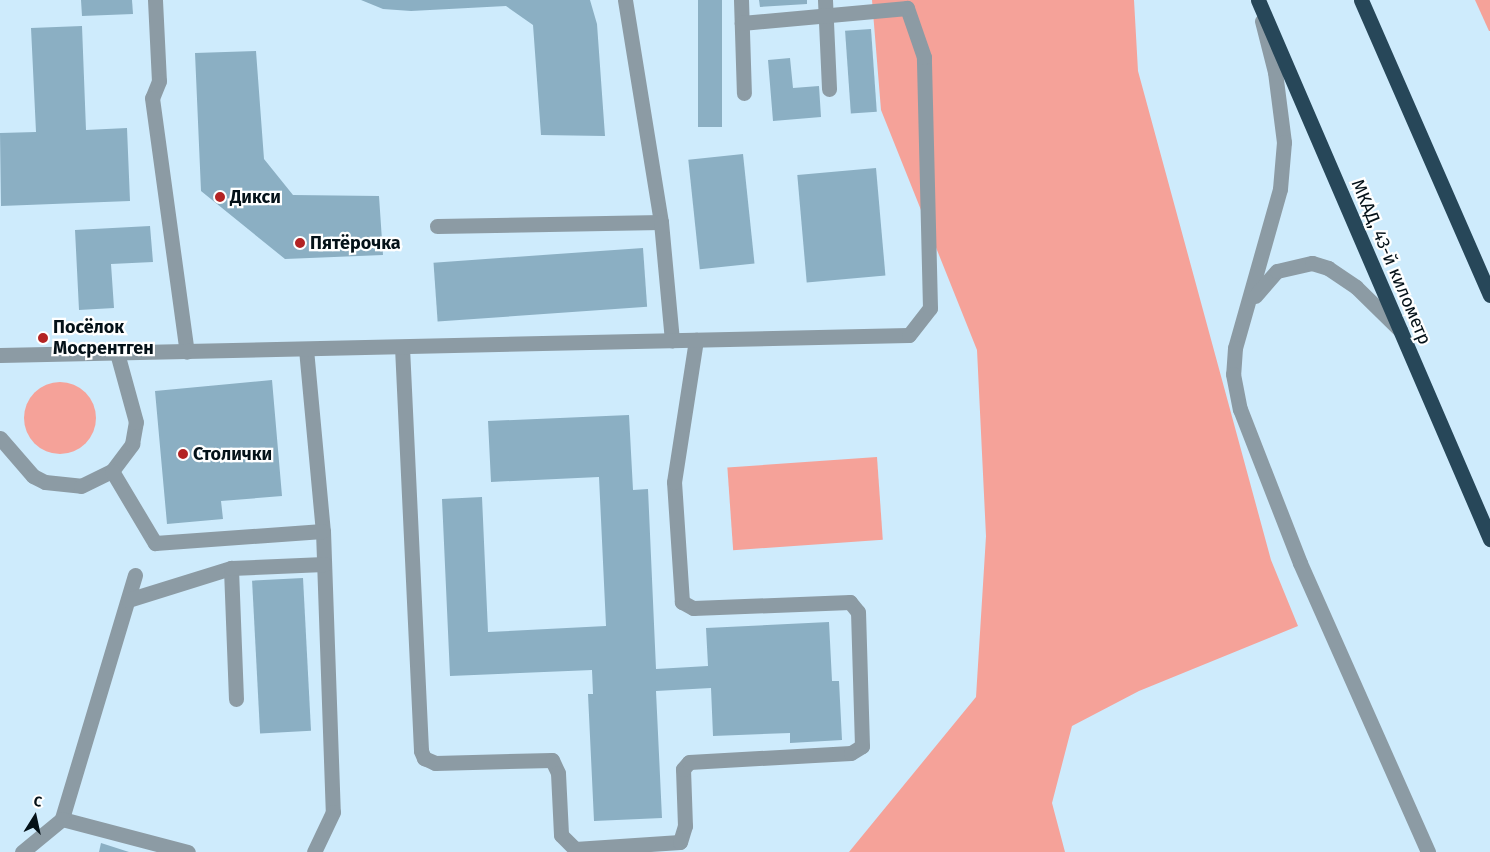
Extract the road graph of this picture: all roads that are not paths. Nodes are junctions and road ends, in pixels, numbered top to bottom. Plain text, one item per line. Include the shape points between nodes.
1 (155, 0) edge
2 (625, 0) edge
3 (741, 0) edge
4 (825, 0) edge
5 (1257, 0) edge
6 (1362, 0) edge
7 (826, 16) junction
8 (742, 23) junction
9 (829, 89) dead end
10 (744, 93) dead end
11 (661, 222) junction
12 (437, 226) dead end
13 (1490, 295) edge
14 (1247, 308) junction
15 (1400, 330) junction
16 (672, 340) junction
17 (696, 340) junction
18 (402, 347) junction
19 (306, 349) junction
20 (187, 352) junction
21 (117, 354) junction
22 (0, 355) edge
23 (0, 438) edge
24 (112, 471) junction
25 (323, 531) junction
26 (1490, 539) edge
27 (324, 564) junction
28 (231, 568) junction
29 (135, 575) dead end
30 (128, 600) junction
31 (236, 700) dead end
32 (62, 819) junction
33 (22, 852) edge
34 (188, 852) edge
35 (314, 852) edge
36 (1428, 852) edge

1 - 20 street via 159,82 152,98
2 - 11 street
3 - 8 street
4 - 7 street
5 - 14 street via 1275,72 1284,142 1280,189
5 - 15 highway, МКАД, 43-й километр
6 - 13 highway
7 - 8 street
7 - 9 street
7 - 17 street via 907,8 924,57 930,308 909,335
8 - 10 street
11 - 12 street
11 - 16 street
14 - 15 street via 1277,271 1312,263 1328,268 1356,287
14 - 36 street via 1233,374 1240,409 1300,563
15 - 26 highway, МКАД, 43-й километр
16 - 17 street
16 - 18 street
17 - 18 street via 674,482 682,602 693,608 850,602 858,612 862,746 851,753 688,762 683,769 685,826 680,842 575,849 562,835 558,773 552,760 435,763 424,758 421,751
18 - 19 street
19 - 20 street
19 - 25 street
20 - 21 street
21 - 22 street
21 - 24 street via 136,422 132,444
23 - 24 street via 33,476 45,482 81,486
24 - 25 street via 155,543
25 - 27 street
27 - 28 street
27 - 35 street via 333,812
28 - 30 street
28 - 31 street
29 - 30 street
30 - 32 street
32 - 33 street
32 - 34 street

